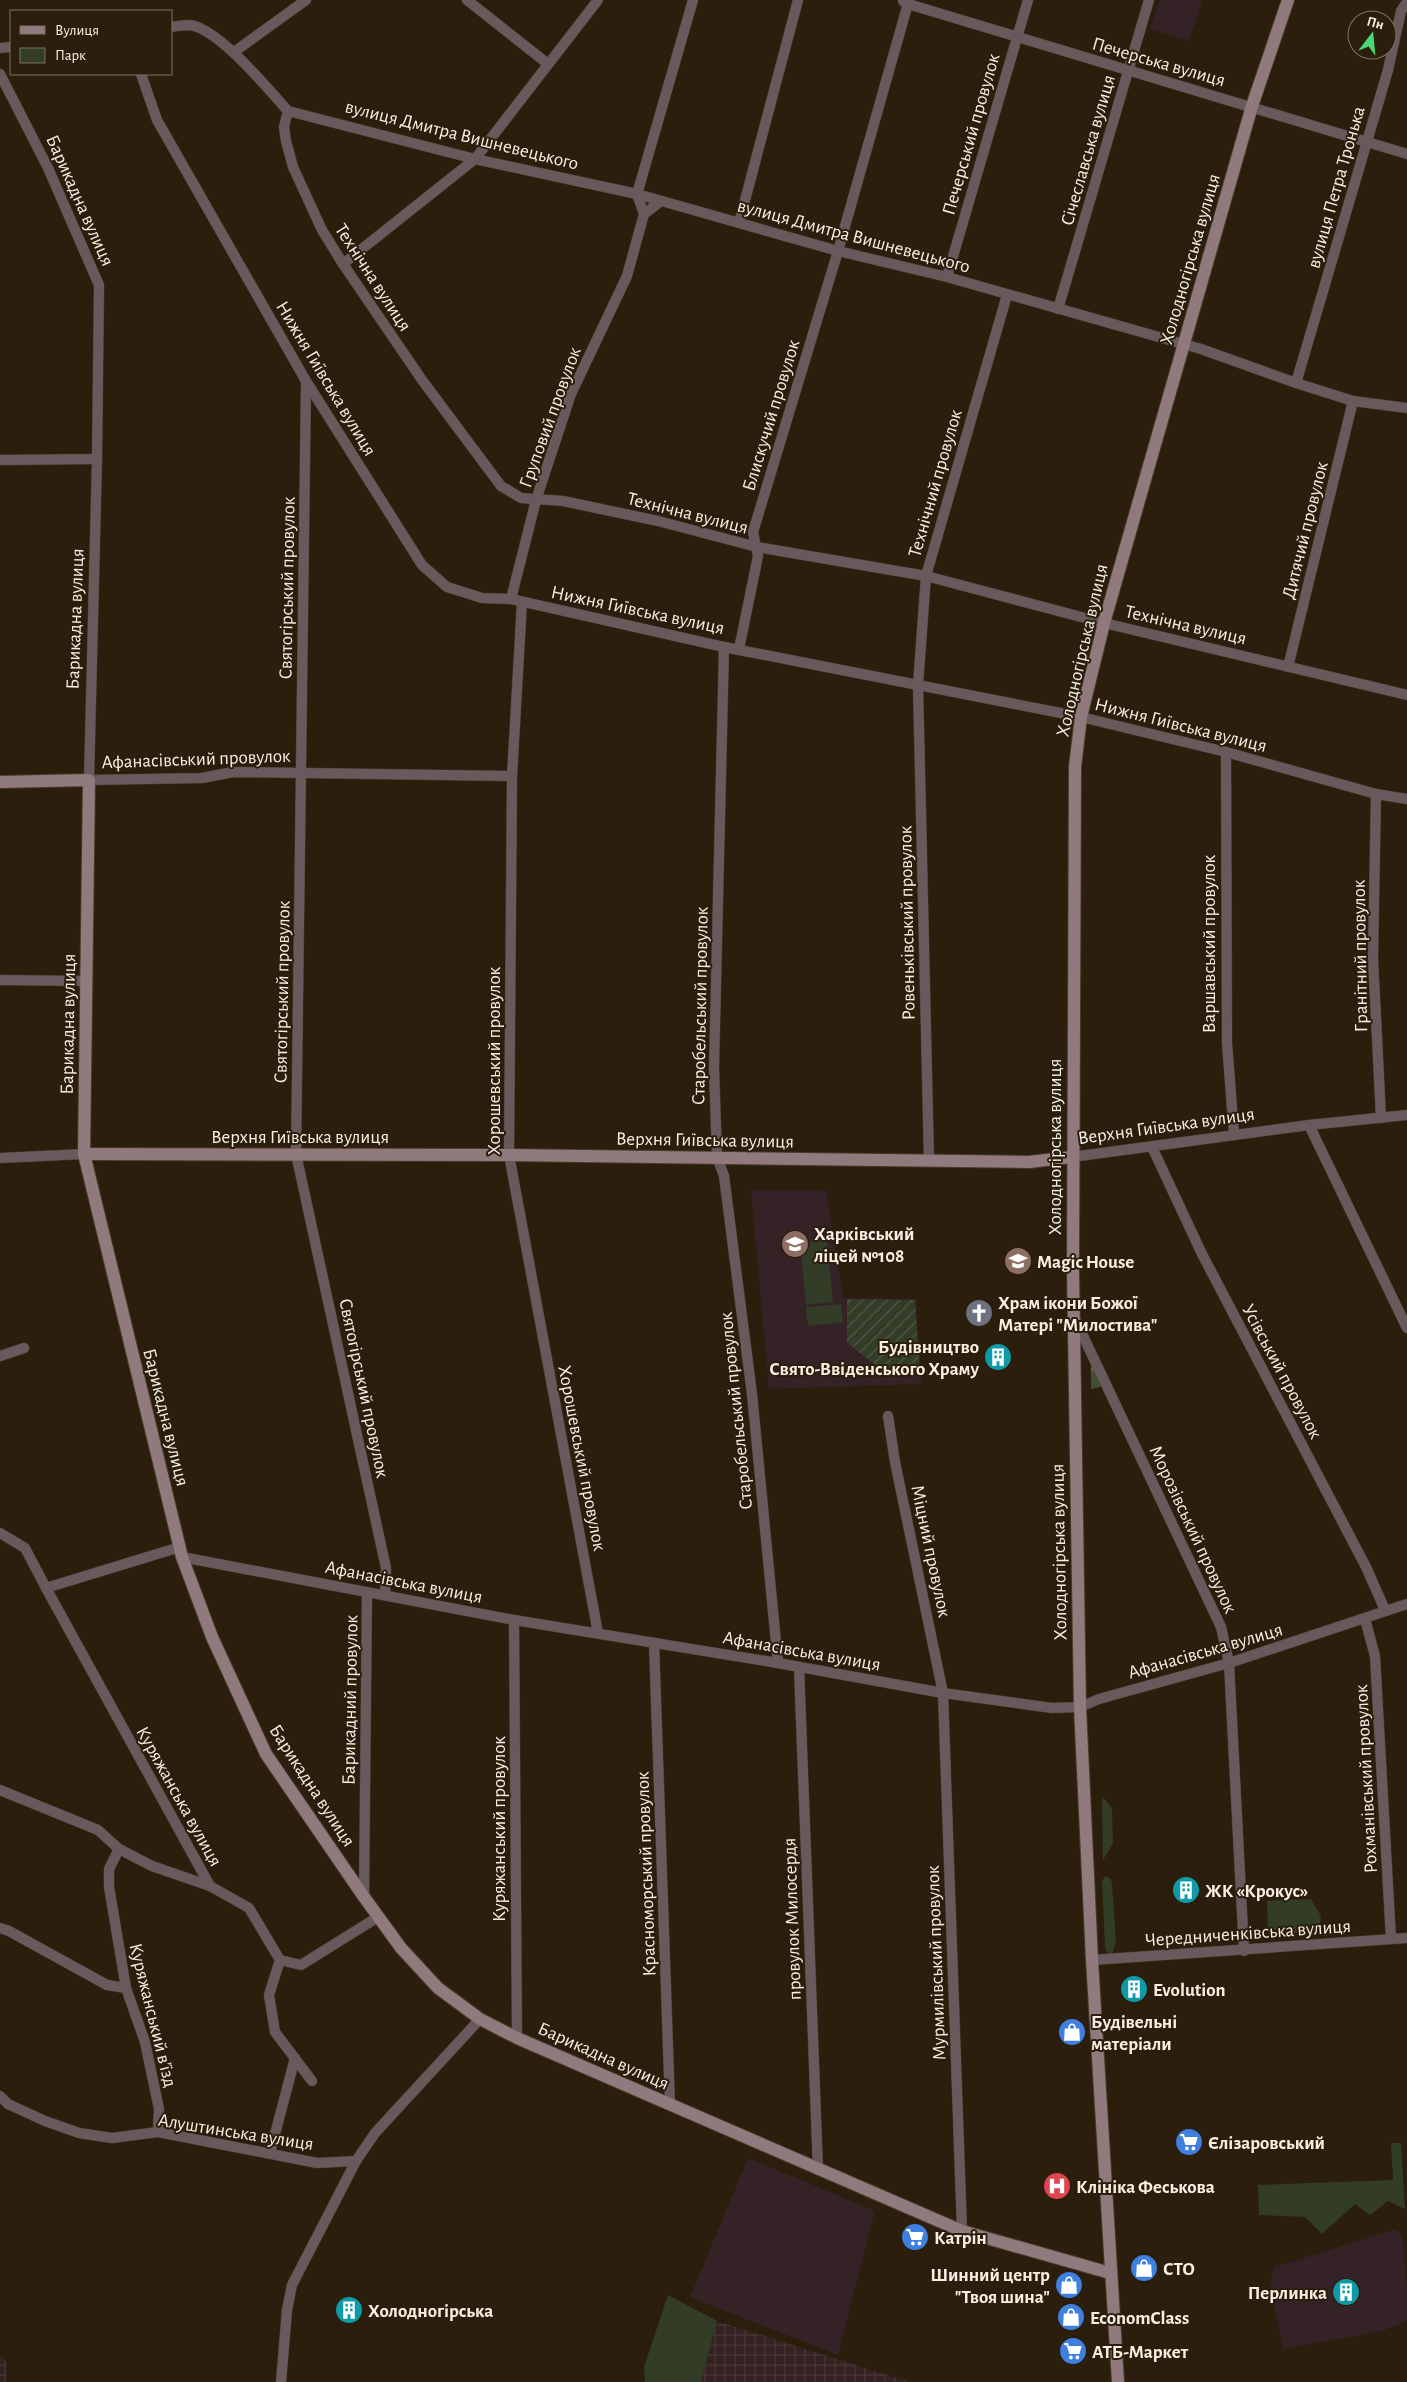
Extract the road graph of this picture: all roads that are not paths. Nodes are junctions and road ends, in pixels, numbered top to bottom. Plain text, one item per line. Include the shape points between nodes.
1 (306, 0) edge
2 (467, 0) edge
3 (598, 0) edge
4 (692, 0) edge
5 (798, 0) edge
6 (1028, 0) edge
7 (1149, 0) edge
8 (1288, 0) edge
9 (906, 2) edge
10 (1407, 2) edge
11 (172, 27) edge
12 (1017, 38) junction
13 (234, 52) junction
14 (548, 64) junction
15 (1128, 70) junction
16 (0, 74) edge
17 (141, 75) edge
18 (1252, 106) junction
19 (288, 110) junction
20 (1366, 143) junction
21 (1407, 154) edge
22 (475, 159) junction
23 (637, 194) junction
24 (661, 201) junction
25 (644, 214) junction
26 (739, 222) junction
27 (838, 250) junction
28 (343, 264) junction
29 (947, 277) junction
30 (1007, 295) junction
31 (1058, 309) junction
32 (1184, 345) junction
33 (306, 381) junction
34 (1296, 383) junction
35 (1353, 401) junction
36 (1407, 408) edge
37 (0, 460) edge
38 (97, 460) junction
39 (536, 500) junction
40 (756, 547) junction
41 (926, 576) junction
42 (510, 599) junction
43 (522, 602) junction
44 (1104, 623) junction
45 (724, 647) junction
46 (739, 649) junction
47 (1288, 667) junction
48 (918, 685) junction
49 (1407, 695) edge
50 (1081, 717) junction
51 (1226, 752) junction
52 (302, 773) junction
53 (512, 776) junction
54 (89, 780) junction
55 (0, 782) edge
56 (1376, 794) junction
57 (1407, 799) edge
58 (0, 980) edge
59 (86, 980) junction
60 (1407, 1115) edge
61 (1382, 1118) junction
62 (1309, 1125) junction
63 (1234, 1134) junction
64 (1152, 1147) junction
65 (84, 1154) junction
66 (296, 1154) junction
67 (509, 1155) junction
68 (718, 1157) junction
69 (0, 1158) edge
70 (1072, 1158) junction
71 (929, 1160) junction
72 (1073, 1315) junction
73 (1407, 1328) edge
74 (24, 1348) dead end
75 (0, 1356) edge
76 (888, 1416) dead end
77 (0, 1533) edge
78 (181, 1552) junction
79 (46, 1588) junction
80 (367, 1592) junction
81 (385, 1594) junction
82 (1407, 1604) edge
83 (1385, 1610) junction
84 (1364, 1619) junction
85 (514, 1620) junction
86 (598, 1633) junction
87 (654, 1643) junction
88 (778, 1662) junction
89 (1229, 1663) junction
90 (799, 1667) junction
91 (944, 1693) junction
92 (1080, 1707) junction
93 (0, 1790) edge
94 (119, 1849) junction
95 (210, 1886) junction
96 (364, 1898) junction
97 (378, 1917) junction
98 (0, 1928) edge
99 (1407, 1938) edge
100 (1391, 1939) junction
101 (1244, 1951) junction
102 (280, 1960) junction
103 (1092, 1960) junction
104 (126, 1988) junction
105 (480, 2019) junction
106 (517, 2038) junction
107 (295, 2058) junction
108 (312, 2080) dead end
109 (0, 2096) edge
110 (670, 2105) junction
111 (158, 2132) junction
112 (270, 2153) junction
113 (356, 2161) junction
114 (818, 2170) junction
115 (962, 2231) junction
116 (1110, 2273) junction
117 (280, 2382) edge
118 (1118, 2382) edge

1 - 13 street
2 - 14 street
3 - 14 street
4 - 23 street
5 - 26 street
6 - 12 street, Печерський провулок
7 - 15 street, Січеславська вулиця
8 - 18 street, Холодногірська вулиця
9 - 12 street, Печерська вулиця
9 - 27 street, Блискучий провулок
10 - 20 street, вулиця Петра Тронька via 1401,11 1388,70
11 - 13 street via 190,25
12 - 15 street, Печерська вулиця
12 - 29 street, Печерський провулок
13 - 19 street
14 - 22 street
15 - 18 street, Печерська вулиця
15 - 31 street, Січеславська вулиця
16 - 38 street, Барикадна вулиця via 48,168 99,285
17 - 33 street, Нижня Гиївська вулиця via 157,120
18 - 20 street, Печерська вулиця
18 - 32 street, Холодногірська вулиця
19 - 22 street, вулиця Дмитра Вишневецького
19 - 28 street, Технічна вулиця via 284,127 293,167 322,230
20 - 21 street, Печерська вулиця
20 - 34 street, вулиця Петра Тронька
22 - 23 street, вулиця Дмитра Вишневецького
22 - 28 street
23 - 24 street, вулиця Дмитра Вишневецького
23 - 25 street
24 - 25 street
24 - 26 street, вулиця Дмитра Вишневецького
25 - 39 street, Груповий провулок via 627,276 572,394
26 - 27 street, вулиця Дмитра Вишневецького
27 - 29 street, вулиця Дмитра Вишневецького
27 - 40 street, Блискучий провулок via 753,532
28 - 39 street, Технічна вулиця via 422,380 501,486 521,498
29 - 30 street, вулиця Дмитра Вишневецького
30 - 31 street, вулиця Дмитра Вишневецького
30 - 41 street, Технічний провулок
31 - 32 street, вулиця Дмитра Вишневецького
32 - 34 street, вулиця Дмитра Вишневецького
32 - 44 street, Холодногірська вулиця
33 - 42 street, Нижня Гиївська вулиця via 422,565 447,587 482,598
33 - 52 street, Святогірський провулок
34 - 35 street, вулиця Дмитра Вишневецького
35 - 36 street, вулиця Дмитра Вишневецького
35 - 47 street, Дитячий провулок
37 - 38 street
38 - 54 street, Барикадна вулиця
39 - 40 street, Технічна вулиця via 563,501 658,521
39 - 42 street, Груповий провулок
40 - 41 street, Технічна вулиця
40 - 46 street, Блискучий провулок via 758,556
41 - 44 street, Технічна вулиця
41 - 48 street, Технічний провулок
42 - 43 street, Нижня Гиївська вулиця
43 - 45 street, Нижня Гиївська вулиця
43 - 53 street, Хорошевський провулок
44 - 47 street, Технічна вулиця
44 - 50 street, Холодногірська вулиця
45 - 46 street, Нижня Гиївська вулиця
45 - 68 street, Старобельський провулок via 714,1058
46 - 48 street, Нижня Гиївська вулиця
47 - 49 street, Технічна вулиця
48 - 50 street, Нижня Гиївська вулиця
48 - 71 street, Ровеньківський провулок
50 - 51 street, Нижня Гиївська вулиця
50 - 70 street, Холодногірська вулиця via 1075,767
51 - 56 street, Нижня Гиївська вулиця
51 - 63 street, Варшавський провулок via 1227,1043
52 - 53 street, Афанасівський провулок
52 - 54 street, Афанасівський провулок via 233,772 202,778
52 - 66 street, Святогірський провулок
53 - 67 street, Хорошевський провулок
54 - 55 street, Афанасівський провулок
54 - 59 street, Барикадна вулиця
56 - 57 street, Нижня Гиївська вулиця
56 - 61 street, Гранітний провулок via 1373,958
58 - 59 street
59 - 65 street, Барикадна вулиця
60 - 61 street, Верхня Гиївська вулиця
61 - 62 street, Верхня Гиївська вулиця
62 - 63 street, Верхня Гиївська вулиця
62 - 73 street
63 - 64 street, Верхня Гиївська вулиця
64 - 70 street, Верхня Гиївська вулиця
64 - 83 street, Усівський провулок via 1202,1254 1366,1566
65 - 66 street, Верхня Гиївська вулиця
65 - 69 street, Верхня Гиївська вулиця
65 - 78 street, Барикадна вулиця
66 - 67 street, Верхня Гиївська вулиця
66 - 81 street, Святогірський провулок via 386,1568
67 - 68 street, Верхня Гиївська вулиця
67 - 86 street, Хорошевський провулок
68 - 71 street, Верхня Гиївська вулиця
68 - 88 street, Старобельський провулок via 724,1176 752,1394
70 - 71 street, Верхня Гиївська вулиця via 1029,1162
70 - 72 street, Холодногірська вулиця
72 - 89 street, Морозівський провулок via 1221,1627
72 - 92 street, Холодногірська вулиця
74 - 75 street
76 - 91 street, Міцний провулок
77 - 79 street via 25,1548
78 - 79 street, Афанасівська вулиця
78 - 80 street, Афанасівська вулиця
78 - 96 street, Барикадна вулиця via 212,1637 266,1754
79 - 95 street, Куряжанська вулиця
80 - 81 street, Афанасівська вулиця
80 - 96 street, Барикадний провулок
81 - 85 street, Афанасівська вулиця
82 - 83 street, Афанасівська вулиця
83 - 84 street, Афанасівська вулиця
84 - 89 street, Афанасівська вулиця
84 - 100 street, Рохманівський провулок via 1375,1656
85 - 86 street, Афанасівська вулиця
85 - 106 street, Куряжанський провулок
86 - 87 street, Афанасівська вулиця
87 - 88 street, Афанасівська вулиця
87 - 110 street, Красноморський провулок
88 - 90 street, Афанасівська вулиця
89 - 92 street, Афанасівська вулиця via 1098,1699
89 - 101 street, Морозівський провулок
90 - 91 street, Афанасівська вулиця
90 - 114 street, провулок Милосердя
91 - 92 street, Афанасівська вулиця via 1052,1708
91 - 115 street, Мурмилівський провулок
92 - 103 street, Холодногірська вулиця
93 - 94 street via 98,1830
94 - 95 street via 152,1866
94 - 104 street, Куряжанський в’їзд via 109,1869 109,1887
95 - 102 street, Куряжанська вулиця via 249,1908
96 - 97 street, Барикадна вулиця
97 - 102 street via 301,1965
97 - 105 street, Барикадна вулиця via 438,1988
98 - 104 street via 107,1985
99 - 100 street, Чередниченківська вулиця
100 - 101 street, Чередниченківська вулиця
101 - 103 street, Чередниченківська вулиця
102 - 107 street via 269,1995 270,2004 275,2032
103 - 116 street, Холодногірська вулиця
104 - 111 street, Куряжанський в’їзд via 145,2042 159,2109
105 - 106 street, Барикадна вулиця
105 - 113 street via 375,2133
106 - 110 street, Барикадна вулиця
107 - 108 street
107 - 112 street
109 - 111 street, Алуштинська вулиця via 8,2104 79,2133 112,2138
110 - 114 street, Барикадна вулиця
111 - 112 street, Алуштинська вулиця
112 - 113 street, Алуштинська вулиця via 317,2163
113 - 117 street via 292,2285
114 - 115 street, Барикадна вулиця
115 - 116 street, Барикадна вулиця
116 - 118 street, Холодногірська вулиця

